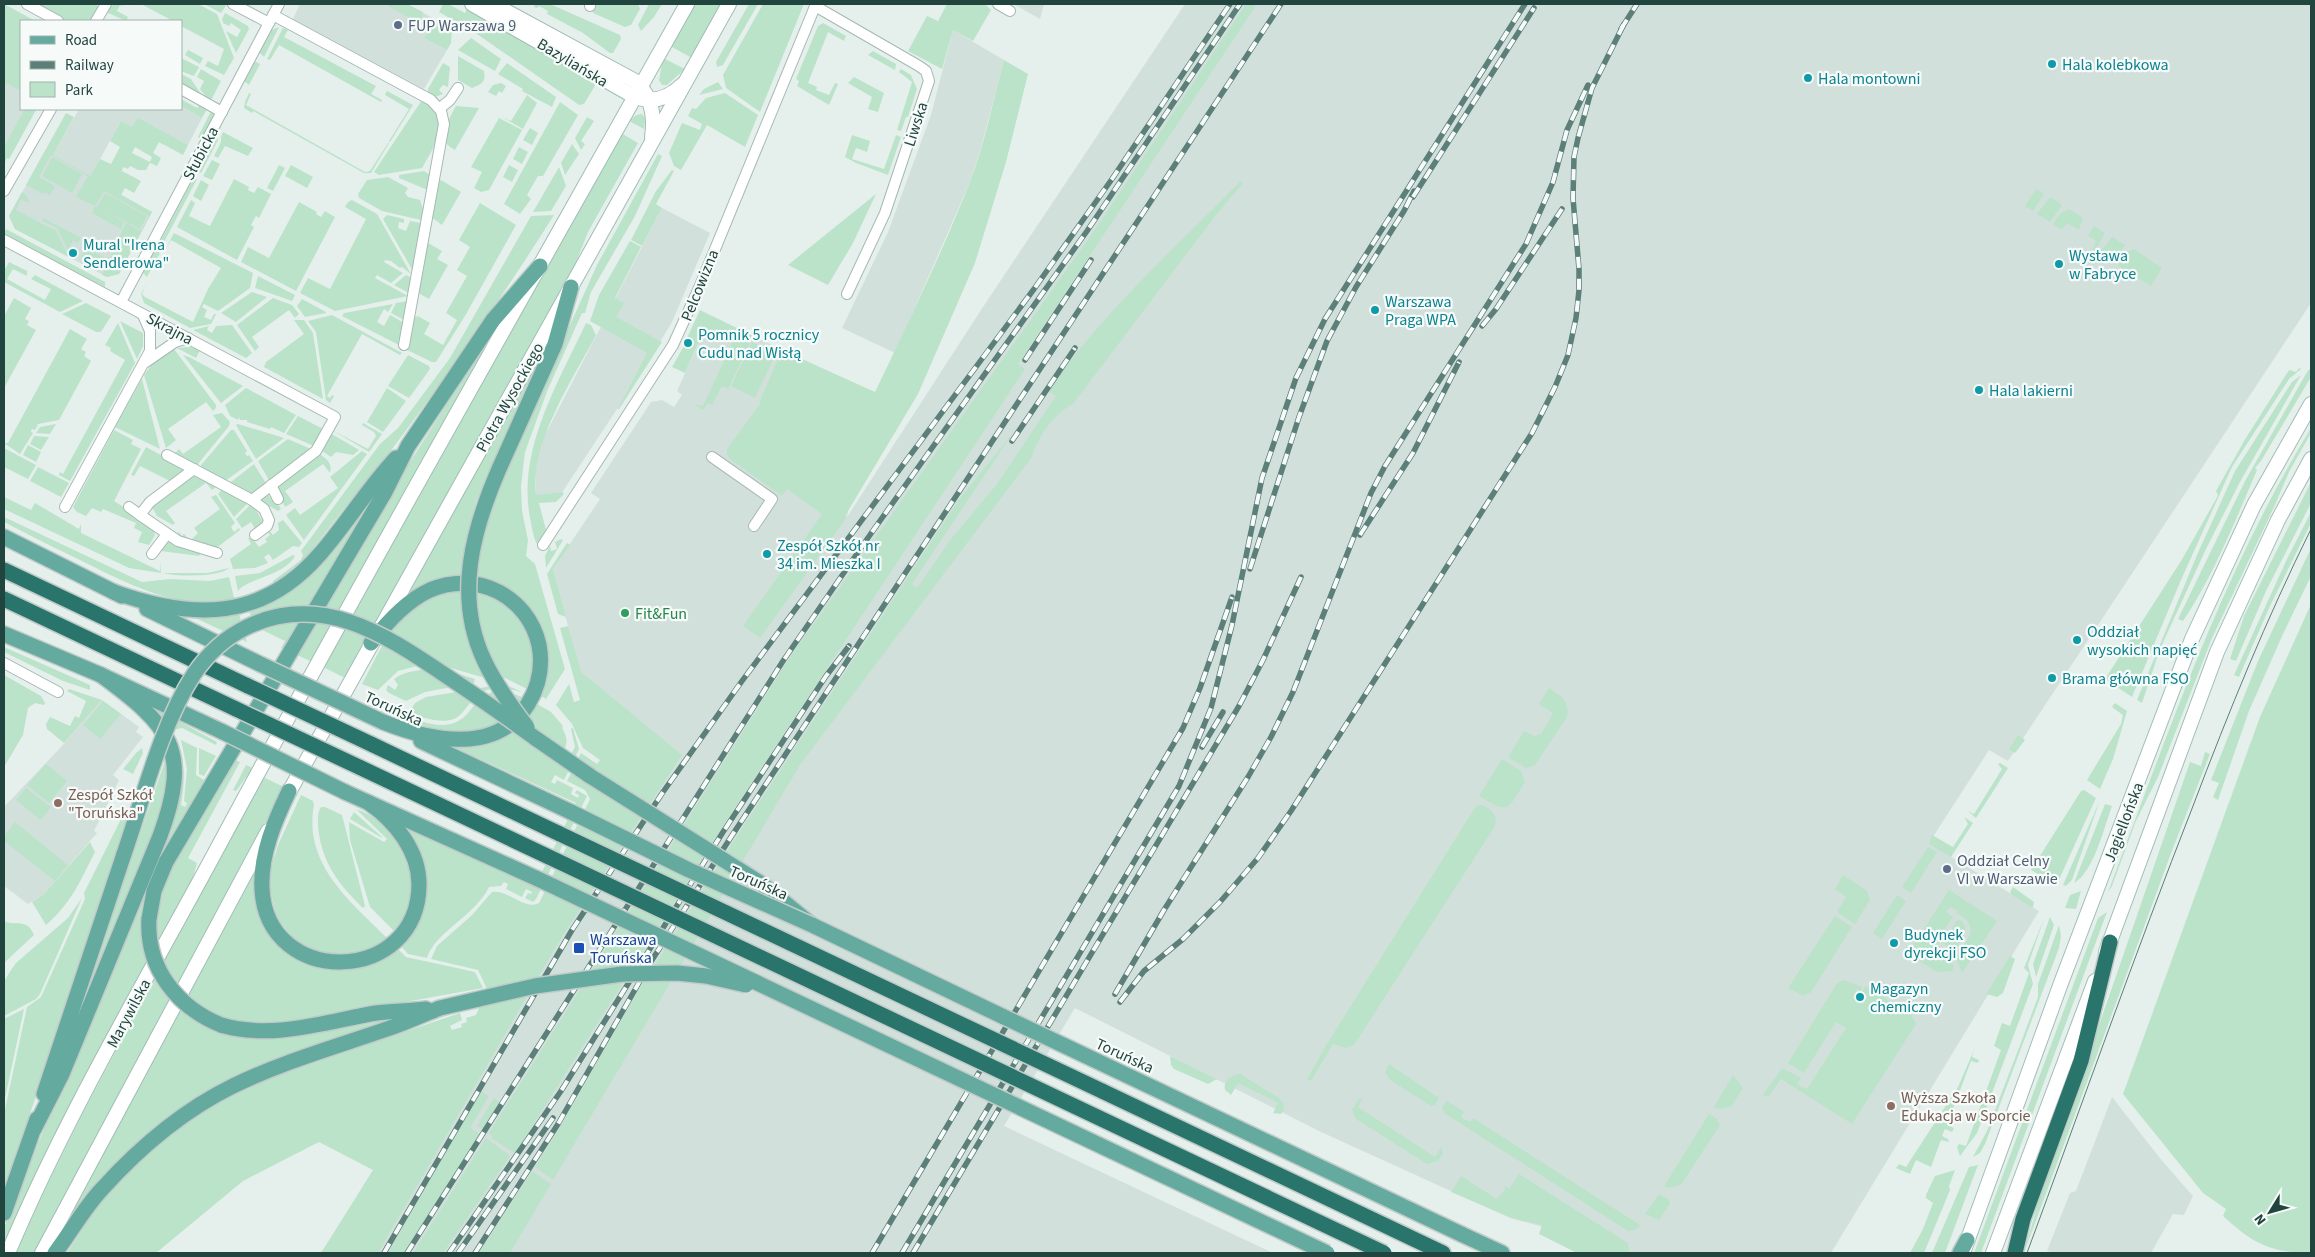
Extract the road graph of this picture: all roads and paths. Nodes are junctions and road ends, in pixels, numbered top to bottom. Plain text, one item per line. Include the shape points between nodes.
1 (27, 4) edge
2 (233, 4) edge
3 (279, 4) edge
4 (472, 4) edge
5 (493, 4) edge
6 (687, 4) edge
7 (729, 4) edge
8 (998, 4) edge
9 (102, 5) edge
10 (816, 5) edge
11 (1010, 11) dead end
12 (271, 19) junction
13 (56, 20) edge
14 (96, 20) edge
15 (691, 74) junction
16 (458, 88) dead end
17 (182, 90) edge
18 (638, 92) junction
19 (649, 101) junction
20 (440, 108) junction
21 (50, 110) edge
22 (222, 112) junction
23 (650, 145) junction
24 (4, 192) edge
25 (4, 240) edge
26 (540, 266) junction
27 (571, 286) junction
28 (847, 294) dead end
29 (121, 302) junction
30 (141, 313) junction
31 (188, 338) junction
32 (404, 345) dead end
33 (144, 363) junction
34 (2311, 404) edge
35 (408, 446) junction
36 (167, 455) dead end
37 (712, 457) dead end
38 (2311, 460) edge
39 (194, 469) junction
40 (271, 486) junction
41 (278, 499) dead end
42 (252, 500) junction
43 (65, 507) dead end
44 (129, 507) dead end
45 (140, 515) junction
46 (754, 526) dead end
47 (166, 534) junction
48 (255, 535) dead end
49 (4, 537) edge
50 (543, 545) dead end
51 (212, 551) dead end
52 (152, 554) dead end
53 (4, 570) edge
54 (114, 592) junction
55 (4, 599) edge
56 (4, 634) edge
57 (371, 643) junction
58 (4, 663) edge
59 (101, 675) junction
60 (58, 692) dead end
61 (383, 722) junction
62 (535, 738) junction
63 (289, 791) junction
64 (369, 803) junction
65 (812, 925) junction
66 (2110, 942) junction
67 (440, 1008) junction
68 (812, 1009) junction
69 (34, 1129) junction
70 (4, 1213) edge
71 (1963, 1249) edge
72 (8, 1253) edge
73 (42, 1253) edge
74 (55, 1253) edge
75 (1326, 1253) edge
76 (1384, 1253) edge
77 (1443, 1253) edge
78 (1502, 1253) edge
79 (1993, 1253) edge
80 (2014, 1253) edge

1 - 13 street
2 - 12 street
3 - 12 street, Słubicka
4 - 18 main road, Bazyliańska
5 - 18 main road, Bazyliańska via 631,78
6 - 18 main road
7 - 15 main road, Piotra Wysockiego
8 - 11 street
9 - 14 street
10 - 28 street, Liwska via 919,66 926,71 929,81 885,213
10 - 50 street, Pelcowizna via 673,345
12 - 20 street via 431,100
12 - 22 street, Słubicka
15 - 19 main road via 671,94
15 - 23 main road, Piotra Wysockiego
16 - 20 street
17 - 22 street
18 - 19 main road, Bazyliańska
18 - 26 main road
19 - 23 main road, Bazyliańska via 654,120
20 - 32 street via 444,124
21 - 24 street
22 - 29 street, Słubicka
23 - 27 main road, Piotra Wysockiego
25 - 29 street, Skrajna
26 - 35 main road via 496,316
26 - 72 main road, Marywilska via 256,777 82,1099
27 - 57 main road, Piotra Wysockiego
27 - 62 main road, bridge via 555,344 484,504 473,542 469,580 470,609 486,664
29 - 30 street, Skrajna
30 - 31 street, Skrajna
30 - 33 street via 149,326 152,340
31 - 33 street via 175,342
31 - 40 street, Skrajna via 336,417 316,451
33 - 43 street
34 - 71 main road, Jagiellońska via 2254,505 2192,639
35 - 54 main road via 375,481 310,565 289,584 268,596 236,608 207,611 165,607
35 - 67 main road, bridge via 385,492 170,855 157,882 149,919 152,952 168,986 190,1009 221,1025 249,1031 275,1031 378,1013
36 - 39 street
37 - 46 street via 772,499
38 - 66 main road, Jagiellońska via 2278,520 2217,652
39 - 42 street
39 - 45 street via 150,502
40 - 41 street
40 - 42 street
42 - 48 street via 264,510 269,520 267,526
44 - 45 street
45 - 47 street
47 - 51 street
47 - 52 street
49 - 54 main road, Toruńska
53 - 77 highway, bridge
54 - 61 main road, Toruńska, bridge
55 - 76 highway, bridge
56 - 59 main road
57 - 61 main road via 404,608 430,590 462,582 487,586 518,604 539,644 541,662 532,697 507,727 470,740 428,736
57 - 63 main road, Piotra Wysockiego
58 - 60 street
59 - 64 main road, bridge
59 - 69 main road via 158,722 172,753 174,784 160,836 62,1074
61 - 65 main road, Toruńska, bridge via 689,870
62 - 65 main road, bridge via 754,879
62 - 69 main road, bridge via 419,657 368,628 333,616 297,614 263,620 234,634 216,648 186,688 167,729 50,1071
63 - 64 main road via 269,842 261,882 265,909 276,930 292,946 303,954 329,962 359,961 379,953 396,940 411,920 418,900 416,865 404,838 386,816
63 - 73 main road
64 - 68 main road, bridge
65 - 78 main road, Toruńska, bridge
66 - 79 main road, Jagiellońska
66 - 80 highway via 2081,1061 2023,1219
67 - 68 main road, bridge via 535,986 622,974 664,972 706,976 744,985
67 - 74 main road via 287,1063 232,1086 194,1110 160,1134 115,1175 91,1202
68 - 75 main road, bridge
69 - 70 main road

